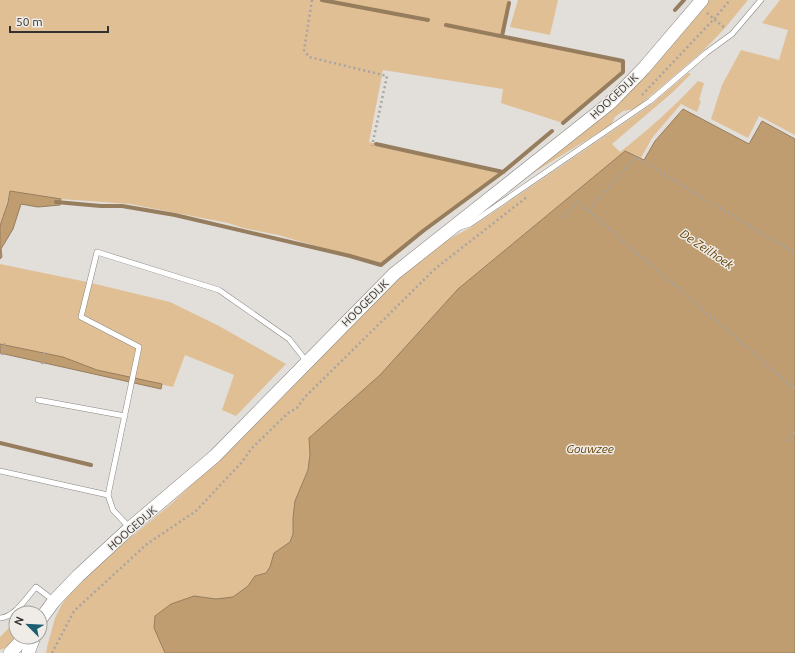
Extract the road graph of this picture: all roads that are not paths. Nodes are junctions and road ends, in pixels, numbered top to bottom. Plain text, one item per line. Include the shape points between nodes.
1 (761, 0) edge
2 (700, 2) edge
3 (445, 233) junction
4 (307, 362) junction
5 (38, 400) dead end
6 (125, 416) junction
7 (0, 471) edge
8 (108, 495) junction
9 (130, 528) junction
10 (54, 601) junction
11 (48, 609) edge
12 (0, 618) edge
13 (18, 645) edge
14 (10, 653) edge

1 - 3 lane via 732,34 650,101 470,224
2 - 3 street, HOOGEDIJK via 644,68 610,103
3 - 4 street, HOOGEDIJK via 394,274
4 - 6 lane via 288,339 219,290 97,252 81,317 139,347
4 - 9 street, HOOGEDIJK via 215,456
5 - 6 lane
6 - 8 lane
7 - 8 lane
8 - 9 lane via 113,510
9 - 10 street, HOOGEDIJK
10 - 11 street, HOOGEDIJK
10 - 12 lane via 36,587 14,612 6,618
13 - 14 street

